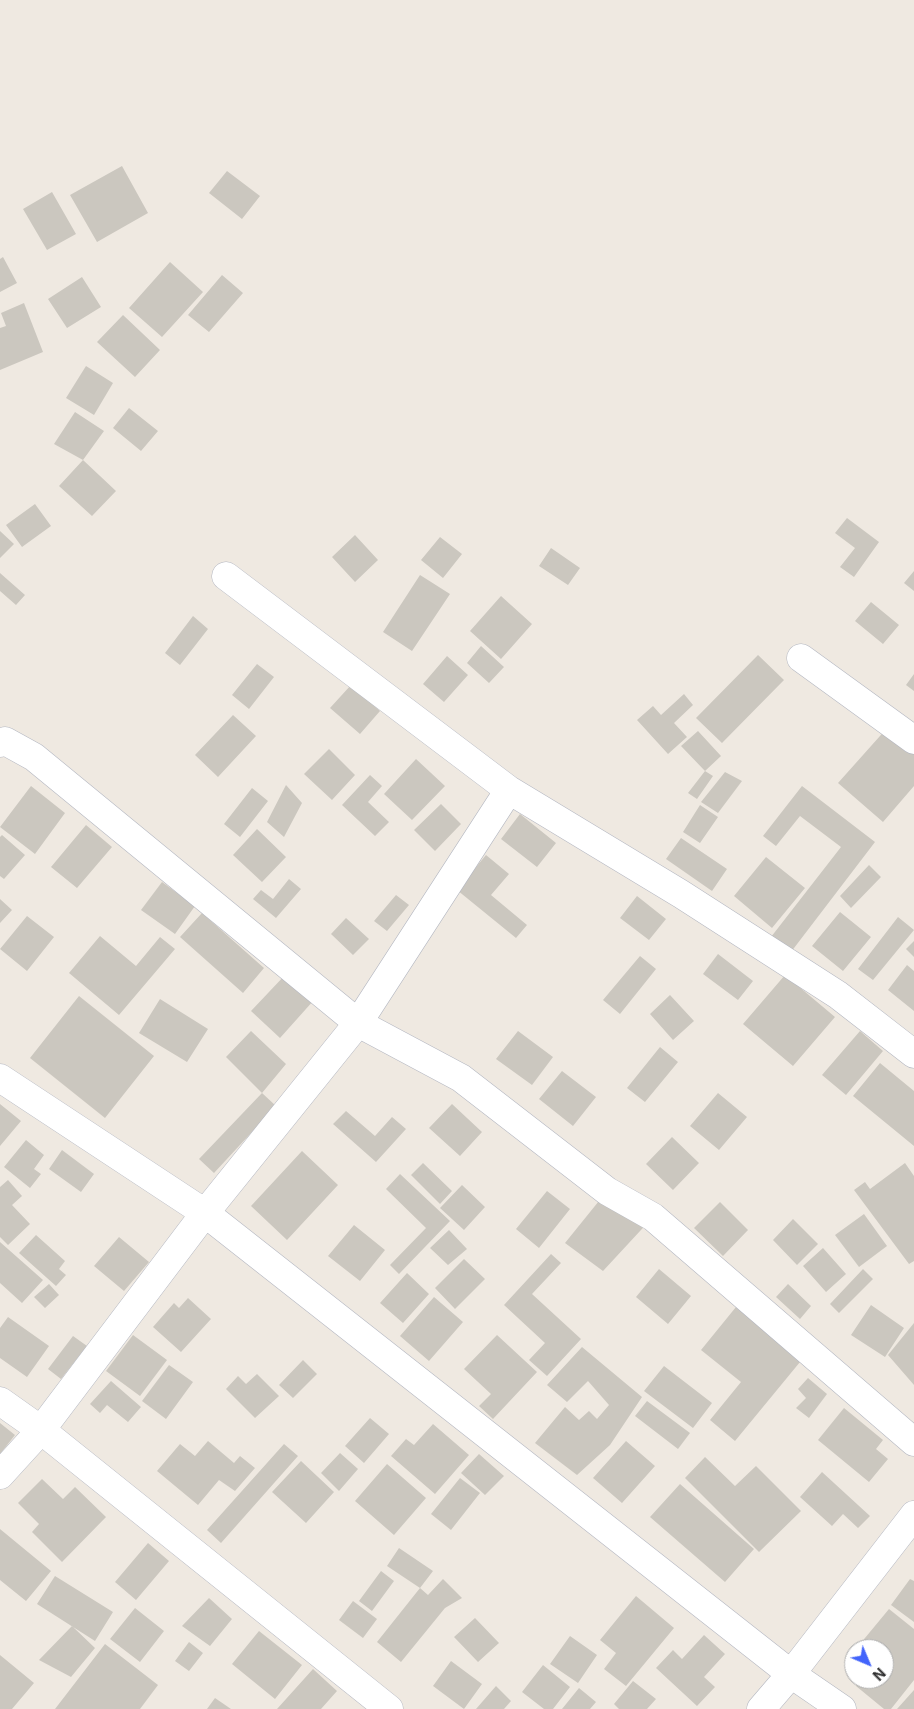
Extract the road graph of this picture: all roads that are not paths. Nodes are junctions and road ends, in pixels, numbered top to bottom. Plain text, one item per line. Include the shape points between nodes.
1 (226, 576) dead end
2 (801, 658) dead end
3 (914, 740) edge
4 (0, 743) edge
5 (509, 790) junction
6 (358, 1023) junction
7 (914, 1054) edge
8 (0, 1078) edge
9 (205, 1213) junction
10 (0, 1401) edge
11 (41, 1430) junction
12 (914, 1442) edge
13 (0, 1475) edge
14 (914, 1515) edge
15 (791, 1674) junction
16 (389, 1709) edge
17 (761, 1709) edge
18 (842, 1709) edge

1 - 5 street
2 - 3 street
4 - 6 street via 5,741 34,757
5 - 6 street
5 - 7 street via 681,894 838,995
6 - 9 street
6 - 12 street via 461,1078 606,1191 653,1217
8 - 9 street
9 - 11 street
9 - 15 street
10 - 11 street
11 - 13 street
11 - 16 street
14 - 15 street
15 - 17 street
15 - 18 street

